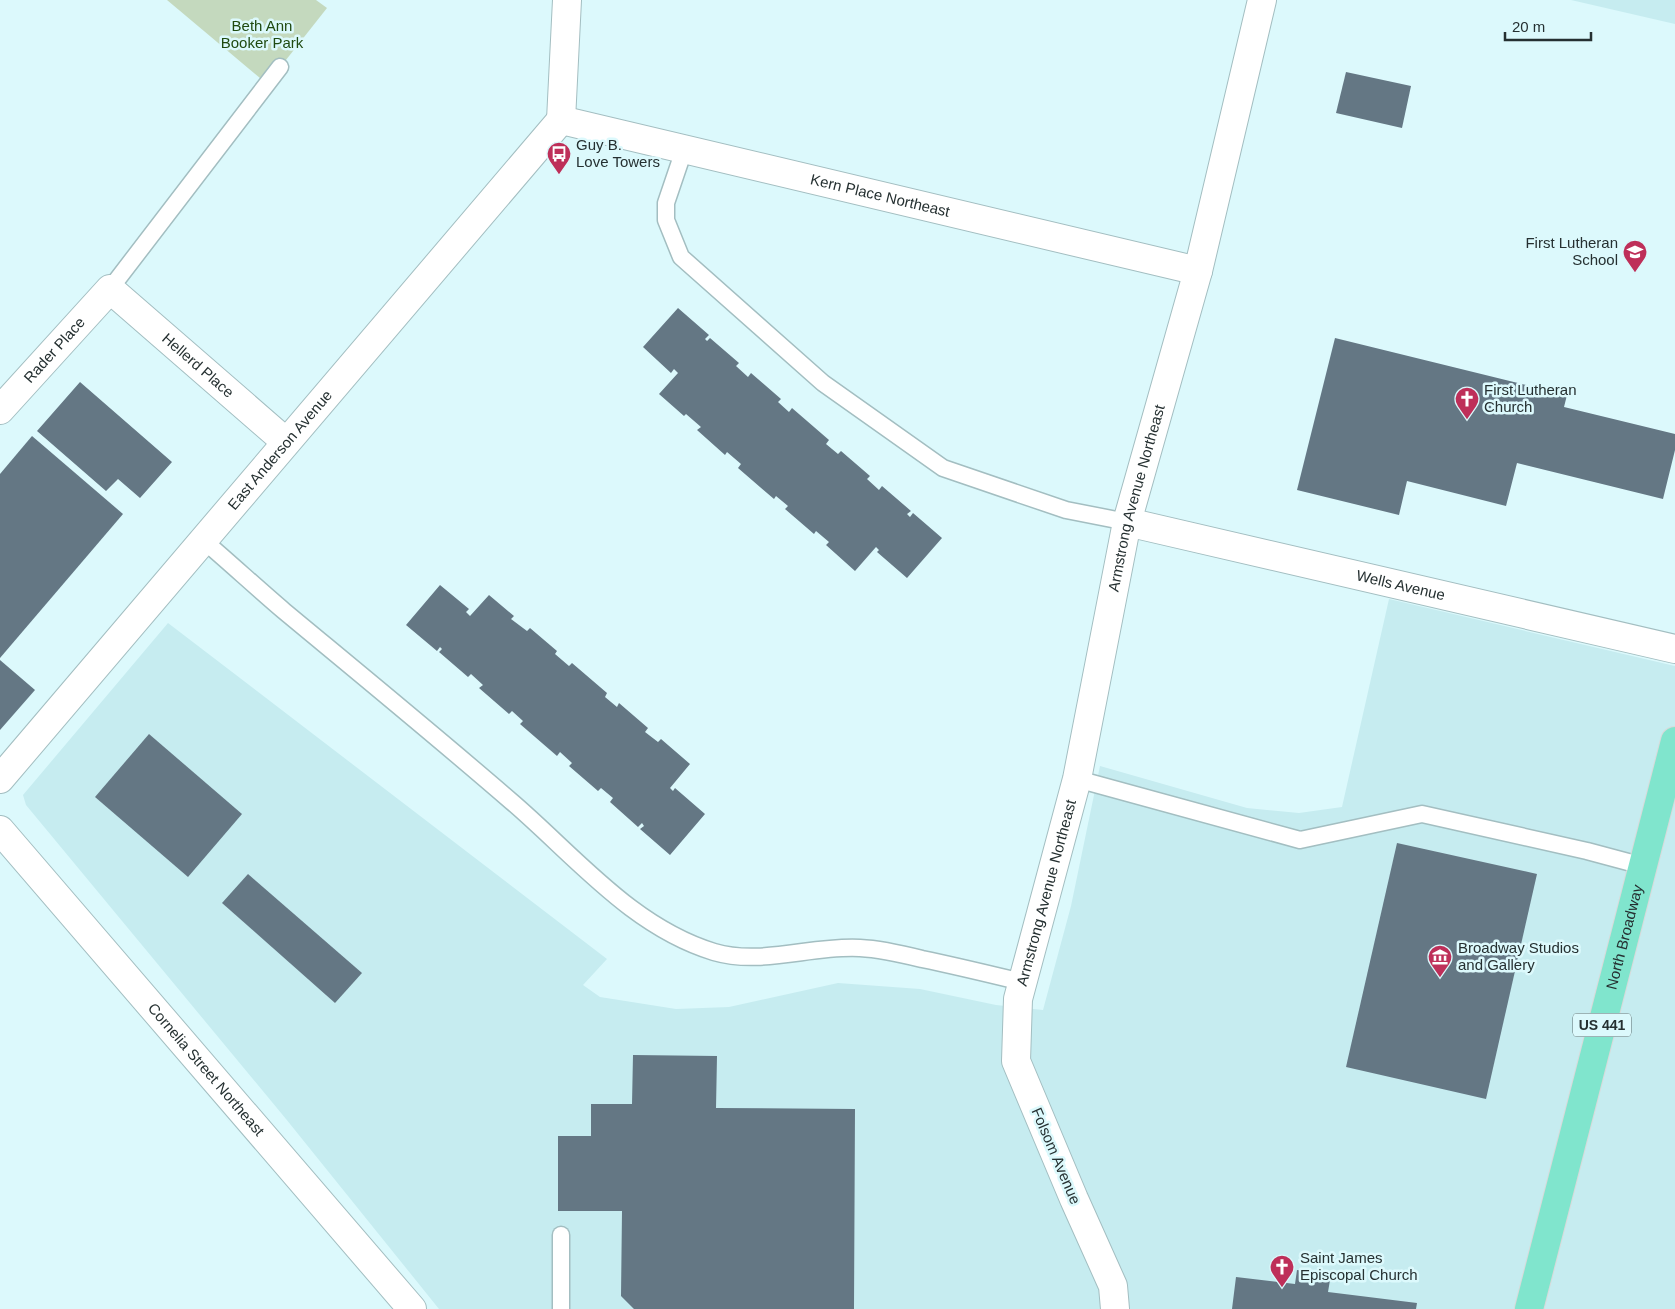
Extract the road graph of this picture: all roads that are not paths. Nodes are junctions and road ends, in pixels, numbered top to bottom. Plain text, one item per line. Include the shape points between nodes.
1 (567, 0) edge
2 (1258, 1) edge
3 (280, 67) dead end
4 (561, 120) junction
5 (684, 150) junction
6 (1198, 271) junction
7 (110, 289) junction
8 (0, 410) edge
9 (286, 442) junction
10 (1127, 522) junction
11 (203, 540) junction
12 (1675, 650) edge
13 (1675, 741) edge
14 (0, 778) edge
15 (1077, 779) junction
16 (0, 830) edge
17 (1643, 866) junction
18 (1020, 991) junction
19 (561, 1235) dead end
20 (412, 1309) edge
21 (561, 1309) edge
22 (1115, 1309) edge
23 (1529, 1309) edge

1 - 4 street
2 - 6 street, Armstrong Avenue Northeast
3 - 7 lane
4 - 5 street, Kern Place Northeast
4 - 9 street, East Anderson Avenue
5 - 6 street, Kern Place Northeast
5 - 10 lane via 666,203 666,220 681,257 824,383 943,468 1066,510
6 - 10 street, Armstrong Avenue Northeast
7 - 8 street, Rader Place
7 - 9 street, Hellerd Place
9 - 11 street, East Anderson Avenue
10 - 12 street, Wells Avenue
10 - 15 street, Armstrong Avenue Northeast
11 - 14 street, East Anderson Avenue
11 - 18 lane via 514,804 627,906 658,927 699,946 735,957 862,948 886,951
13 - 17 main road, North Broadway / US 441
15 - 17 lane via 1300,840 1422,814
15 - 18 street, Armstrong Avenue Northeast
16 - 20 street, Cornelia Street Northeast
17 - 23 main road, North Broadway / US 441
18 - 22 street, Folsom Avenue via 1016,1061 1113,1286
19 - 21 lane

